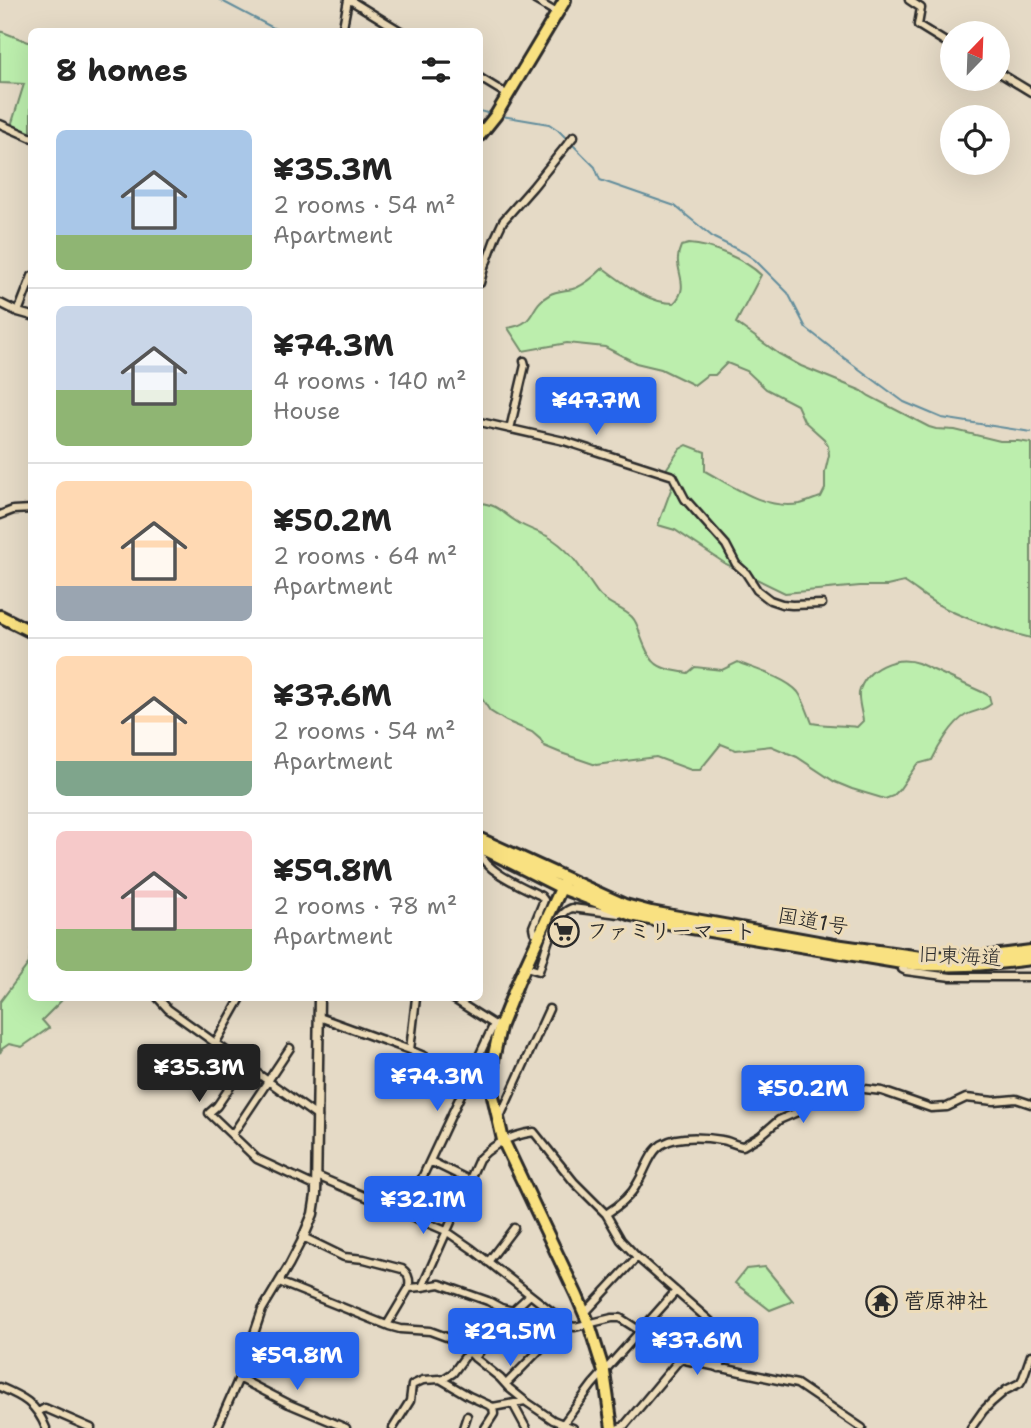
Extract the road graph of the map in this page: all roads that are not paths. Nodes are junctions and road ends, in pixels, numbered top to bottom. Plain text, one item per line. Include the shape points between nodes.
1 (349, 0) edge
2 (535, 0) edge
3 (565, 0) edge
4 (909, 0) edge
5 (557, 13) junction
6 (343, 28) edge
7 (395, 28) edge
8 (940, 39) edge
9 (1010, 79) edge
10 (483, 80) edge
11 (1031, 92) edge
12 (508, 95) junction
13 (0, 124) edge
14 (483, 131) edge
15 (28, 136) edge
16 (571, 140) dead end
17 (483, 272) edge
18 (28, 286) edge
19 (0, 303) edge
20 (18, 312) junction
21 (28, 315) edge
22 (524, 361) dead end
23 (483, 423) edge
24 (510, 429) junction
25 (28, 509) edge
26 (0, 515) edge
27 (822, 604) dead end
28 (0, 608) edge
29 (0, 616) edge
30 (28, 622) edge
31 (28, 630) edge
32 (483, 841) edge
33 (483, 849) edge
34 (483, 861) edge
35 (527, 871) junction
36 (518, 884) junction
37 (564, 884) junction
38 (632, 915) junction
39 (650, 916) junction
40 (540, 935) junction
41 (1031, 951) edge
42 (902, 959) junction
43 (1031, 959) edge
44 (526, 967) junction
45 (1031, 977) edge
46 (161, 1001) edge
47 (239, 1001) edge
48 (319, 1001) edge
49 (416, 1001) edge
50 (457, 1001) edge
51 (549, 1009) dead end
52 (319, 1017) junction
53 (497, 1026) junction
54 (215, 1044) junction
55 (290, 1048) dead end
56 (410, 1050) junction
57 (245, 1065) junction
58 (466, 1081) junction
59 (268, 1082) junction
60 (1031, 1104) edge
61 (318, 1117) junction
62 (498, 1121) junction
63 (232, 1135) junction
64 (503, 1140) junction
65 (430, 1161) junction
66 (317, 1176) junction
67 (469, 1180) junction
68 (317, 1187) junction
69 (405, 1214) junction
70 (606, 1214) junction
71 (514, 1228) dead end
72 (446, 1231) junction
73 (303, 1238) junction
74 (637, 1257) junction
75 (488, 1262) junction
76 (279, 1282) junction
77 (422, 1287) junction
78 (409, 1288) junction
79 (676, 1291) junction
80 (530, 1295) junction
81 (501, 1308) junction
82 (513, 1311) junction
83 (587, 1318) junction
84 (503, 1321) junction
85 (566, 1323) junction
86 (387, 1325) junction
87 (641, 1331) junction
88 (469, 1351) junction
89 (1031, 1355) edge
90 (475, 1358) junction
91 (680, 1359) junction
92 (719, 1368) junction
93 (604, 1373) junction
94 (239, 1378) junction
95 (442, 1380) junction
96 (506, 1384) junction
97 (0, 1387) edge
98 (525, 1401) junction
99 (513, 1404) junction
100 (494, 1407) junction
101 (38, 1412) junction
102 (467, 1416) dead end
103 (563, 1424) junction
104 (46, 1428) edge
105 (90, 1428) edge
106 (217, 1428) edge
107 (346, 1428) edge
108 (393, 1428) edge
109 (463, 1428) edge
110 (485, 1428) edge
111 (526, 1428) edge
112 (573, 1428) edge
113 (612, 1428) edge
114 (619, 1428) edge
115 (862, 1428) edge
116 (971, 1428) edge

1 - 6 street
1 - 7 street
2 - 5 street
3 - 5 main road
4 - 8 street via 922,8 918,25
5 - 12 main road
9 - 11 street
10 - 12 street
12 - 14 main road
13 - 15 street
16 - 17 street via 503,221
18 - 20 street
19 - 20 street
20 - 21 street
22 - 24 street
23 - 24 street
24 - 27 street via 673,475 685,499 726,545 757,590 782,604
25 - 26 street
28 - 30 main road
29 - 31 main road
32 - 37 main road, 国道1号
33 - 35 main road, 国道1号
34 - 36 street
35 - 36 street
35 - 37 main road, 国道1号
36 - 40 street via 544,900 533,928
37 - 38 main road, 国道1号
37 - 39 main road, 国道1号
37 - 40 main road
38 - 39 main road, 国道1号
38 - 44 street via 566,910 539,971
39 - 42 main road, 国道1号
40 - 44 main road
41 - 42 main road, 国道1号 via 975,958
42 - 43 main road, 国道1号 via 939,967
42 - 45 street, 旧東海道 via 906,971 951,977
44 - 53 main road
46 - 54 street
47 - 54 street
48 - 52 street
49 - 56 street
50 - 53 street
51 - 62 street
52 - 56 street
52 - 61 street
53 - 58 street
53 - 62 main road via 493,1096
54 - 57 street
55 - 59 street
56 - 58 street
57 - 59 street
57 - 63 street via 209,1113
58 - 65 street
59 - 61 street
59 - 63 street
60 - 70 street via 1016,1099 966,1098 931,1108 882,1091 835,1085 743,1146 688,1138 660,1146 635,1188
61 - 66 street
62 - 64 main road
63 - 68 street via 257,1160
64 - 67 street via 479,1159
64 - 70 street via 534,1132
64 - 83 main road
65 - 67 street
65 - 69 street
66 - 68 street
66 - 69 street
67 - 72 street
68 - 73 street
69 - 72 street
70 - 74 street
71 - 75 street
72 - 75 street
72 - 77 street
73 - 76 street
73 - 78 street via 344,1257 402,1269
74 - 79 street
74 - 83 street
75 - 80 street
76 - 86 street
76 - 94 street via 256,1321
77 - 78 street
77 - 81 street via 440,1284
78 - 86 street
79 - 87 street
79 - 92 street via 728,1337 730,1349
80 - 82 street
80 - 85 street
81 - 82 street
81 - 84 street
82 - 84 street
83 - 85 street via 575,1327
83 - 87 street via 617,1318
83 - 93 main road
84 - 90 street
85 - 96 street
86 - 88 street via 441,1334
87 - 91 street
87 - 93 street
88 - 90 street
88 - 95 street
89 - 116 street via 1020,1383 983,1410
90 - 96 street
91 - 92 street
91 - 114 street
92 - 115 street via 797,1384
93 - 103 street
93 - 113 main road
94 - 106 street
94 - 107 street
95 - 100 street
95 - 108 street via 412,1385 410,1401
96 - 98 street
97 - 101 street
98 - 99 street
98 - 103 street
99 - 100 street
99 - 111 street
100 - 110 street
101 - 104 street
101 - 105 street via 45,1408
102 - 109 street
103 - 112 street

